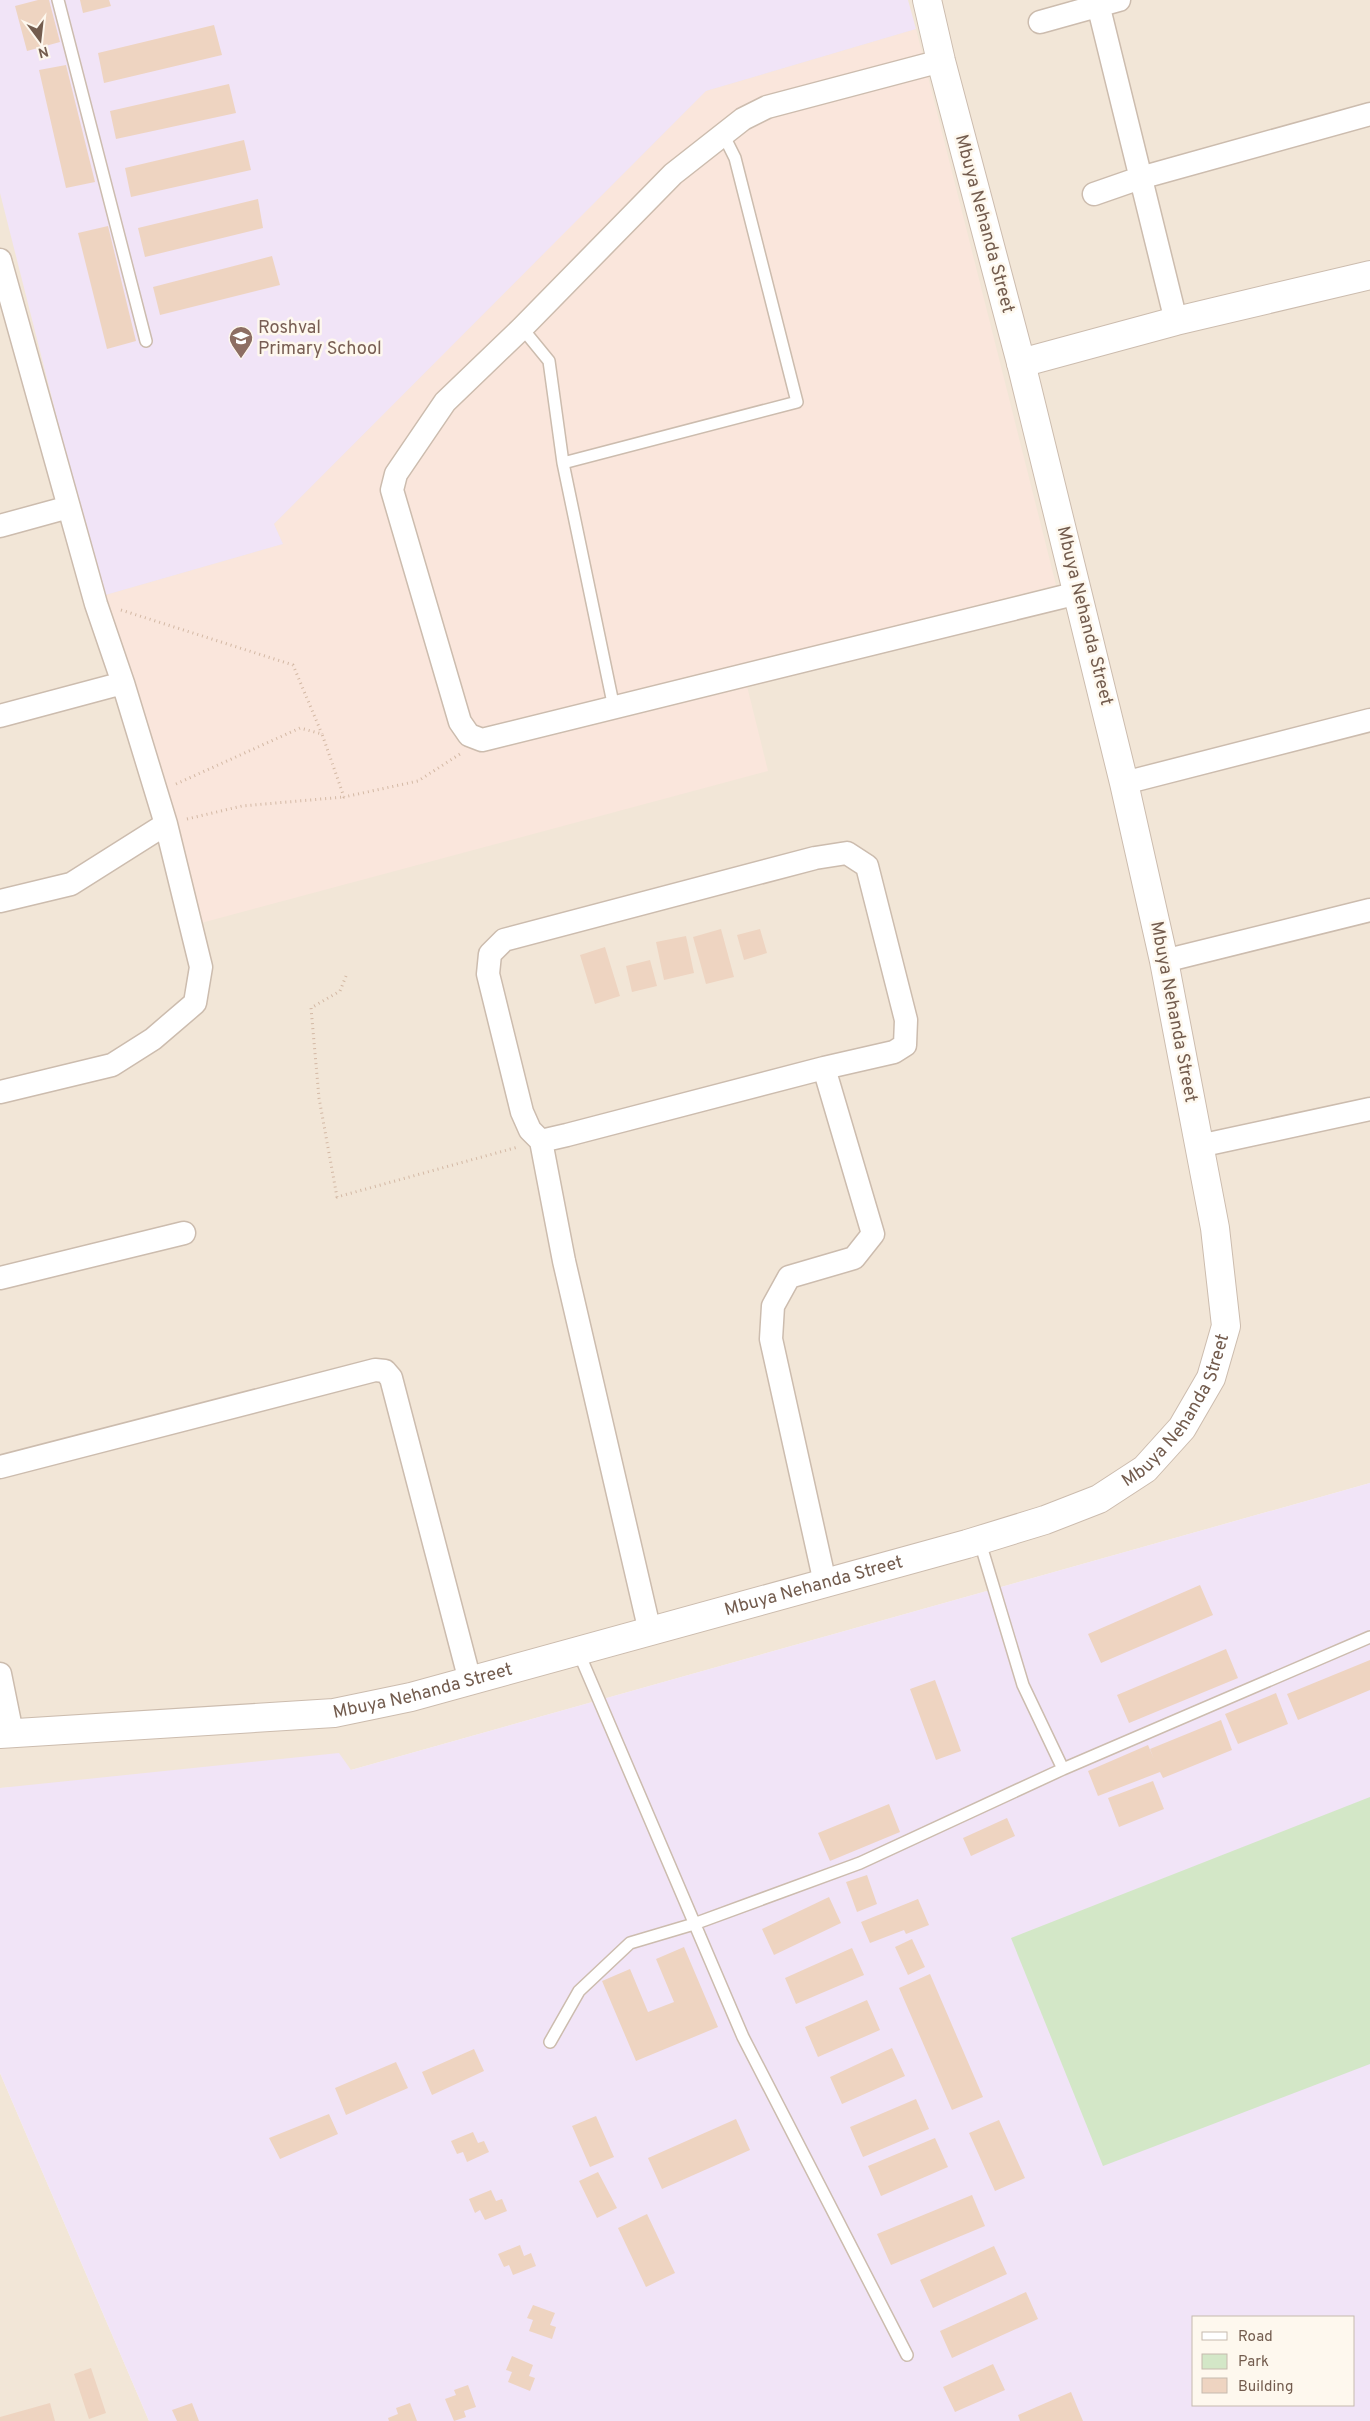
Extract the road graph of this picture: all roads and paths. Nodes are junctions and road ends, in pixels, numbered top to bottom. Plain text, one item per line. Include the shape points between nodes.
1 (58, 0) edge
2 (927, 0) edge
3 (1105, 2) edge
4 (1040, 22) dead end
5 (941, 62) junction
6 (1370, 114) edge
7 (723, 134) junction
8 (1140, 178) junction
9 (1094, 194) dead end
10 (0, 260) edge
11 (1370, 276) edge
12 (1176, 321) junction
13 (522, 328) junction
14 (146, 341) dead end
15 (1021, 364) junction
16 (563, 463) junction
17 (69, 507) junction
18 (0, 526) edge
19 (1078, 593) junction
20 (96, 604) junction
21 (123, 683) junction
22 (614, 708) junction
23 (0, 716) edge
24 (1370, 720) edge
25 (322, 734) junction
26 (482, 740) junction
27 (1124, 783) junction
28 (157, 792) junction
29 (344, 797) junction
30 (166, 824) junction
31 (0, 901) edge
32 (1370, 910) edge
33 (1164, 961) junction
34 (346, 976) dead end
35 (824, 1068) junction
36 (0, 1092) edge
37 (1370, 1108) edge
38 (541, 1141) junction
39 (1199, 1146) junction
40 (184, 1233) dead end
41 (0, 1278) edge
42 (0, 1467) edge
43 (979, 1539) junction
44 (825, 1583) junction
45 (650, 1632) junction
46 (1370, 1637) edge
47 (578, 1651) junction
48 (0, 1674) edge
49 (470, 1681) junction
50 (6, 1734) edge
51 (1063, 1769) junction
52 (694, 1924) junction
53 (550, 2042) dead end
54 (907, 2355) dead end

1 - 14 lane
2 - 5 street, Mbuya Nehanda Street
3 - 4 street
3 - 8 street
5 - 7 street via 767,107
5 - 15 street, Mbuya Nehanda Street
6 - 8 street
7 - 13 street via 673,174
7 - 16 lane via 735,158 797,402
8 - 9 street
8 - 12 street
10 - 17 street
11 - 12 street
12 - 15 street
13 - 16 lane via 549,361
13 - 26 street via 445,402 396,474 392,490 460,722 469,735
15 - 19 street, Mbuya Nehanda Street
16 - 22 lane
17 - 18 street
17 - 20 street
19 - 22 street
19 - 27 street, Mbuya Nehanda Street
20 - 21 street
20 - 25 path via 293,665
21 - 23 street
21 - 28 street
22 - 26 street
24 - 27 street
25 - 28 path via 300,728
25 - 29 path
26 - 29 path via 418,780
27 - 33 street, Mbuya Nehanda Street
28 - 30 street
29 - 30 path via 242,806
30 - 31 street via 71,884
30 - 36 street via 201,967 195,1003 153,1039 112,1065
32 - 33 street
33 - 39 street, Mbuya Nehanda Street
34 - 38 path via 340,991 312,1008 319,1098 337,1197
35 - 38 street
35 - 38 street via 894,1052 905,1045 906,1020 867,866 847,853 814,858 504,940 490,954 488,974 522,1112 530,1130
35 - 44 street via 874,1234 854,1258 789,1277 772,1306 771,1339
37 - 39 street
38 - 45 street via 564,1261
39 - 43 street, Mbuya Nehanda Street via 1215,1228 1226,1326 1211,1378 1182,1428 1145,1469 1099,1499 1045,1520
40 - 41 street
42 - 49 street via 365,1372 385,1371 391,1378
43 - 44 street, Mbuya Nehanda Street
43 - 51 lane via 1023,1685
44 - 45 street, Mbuya Nehanda Street
45 - 47 street, Mbuya Nehanda Street
46 - 51 lane
47 - 49 street, Mbuya Nehanda Street
47 - 52 lane
48 - 50 street
49 - 50 street, Mbuya Nehanda Street via 334,1713
51 - 52 lane via 860,1863
52 - 53 lane via 630,1943 579,1992
52 - 54 lane via 743,2037

